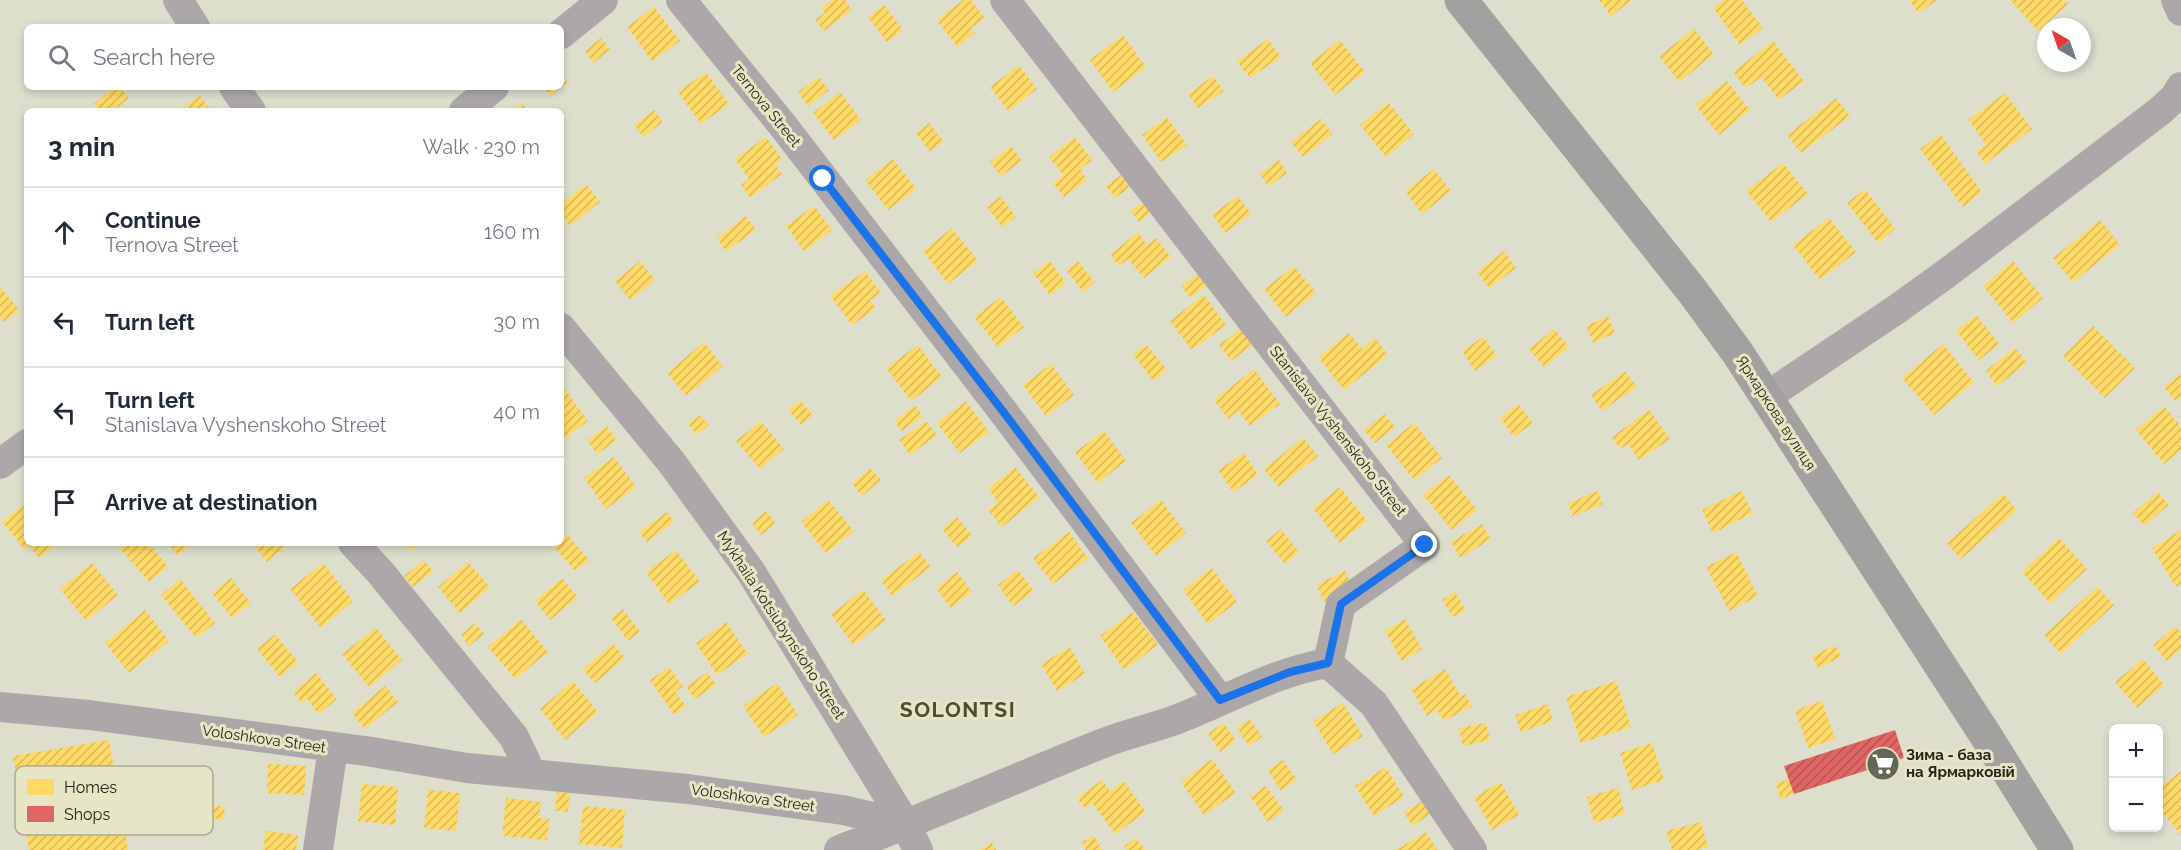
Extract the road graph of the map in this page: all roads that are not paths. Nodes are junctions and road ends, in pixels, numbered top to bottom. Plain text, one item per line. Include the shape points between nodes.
1 (178, 0) edge
2 (603, 0) edge
3 (681, 0) edge
4 (1005, 0) edge
5 (1461, 0) edge
6 (2176, 0) edge
7 (2181, 11) edge
8 (193, 24) edge
9 (564, 32) edge
10 (2181, 87) edge
11 (236, 90) edge
12 (490, 90) edge
13 (249, 108) edge
14 (468, 108) edge
15 (564, 332) edge
16 (1766, 397) junction
17 (24, 446) edge
18 (0, 464) edge
19 (355, 546) edge
20 (1328, 663) junction
21 (1220, 700) junction
22 (0, 707) edge
23 (333, 748) junction
24 (527, 773) junction
25 (912, 838) edge
26 (318, 850) edge
27 (839, 850) edge
28 (1472, 850) edge
29 (2057, 850) edge

1 - 8 street
2 - 9 street
3 - 21 street, Ternova Street via 1005,414
4 - 20 street, Stanislava Vyshenskoho Street via 1425,545 1341,604
5 - 16 main road, Ярмаркова вулиця via 1693,292
6 - 7 street
10 - 16 street via 2160,111 1947,273
11 - 13 street
12 - 14 street
15 - 25 street, Mykhaila Kotsiubynskoho Street via 672,463 751,572
16 - 29 main road, Ярмаркова вулиця
17 - 18 street
19 - 24 street via 504,724 521,749
20 - 21 street via 1290,672
20 - 28 street via 1374,704
21 - 25 street via 1104,743
22 - 23 street, Voloshkova Street via 90,715
23 - 24 street, Voloshkova Street
23 - 26 street
24 - 25 street, Voloshkova Street via 843,810
25 - 27 street

